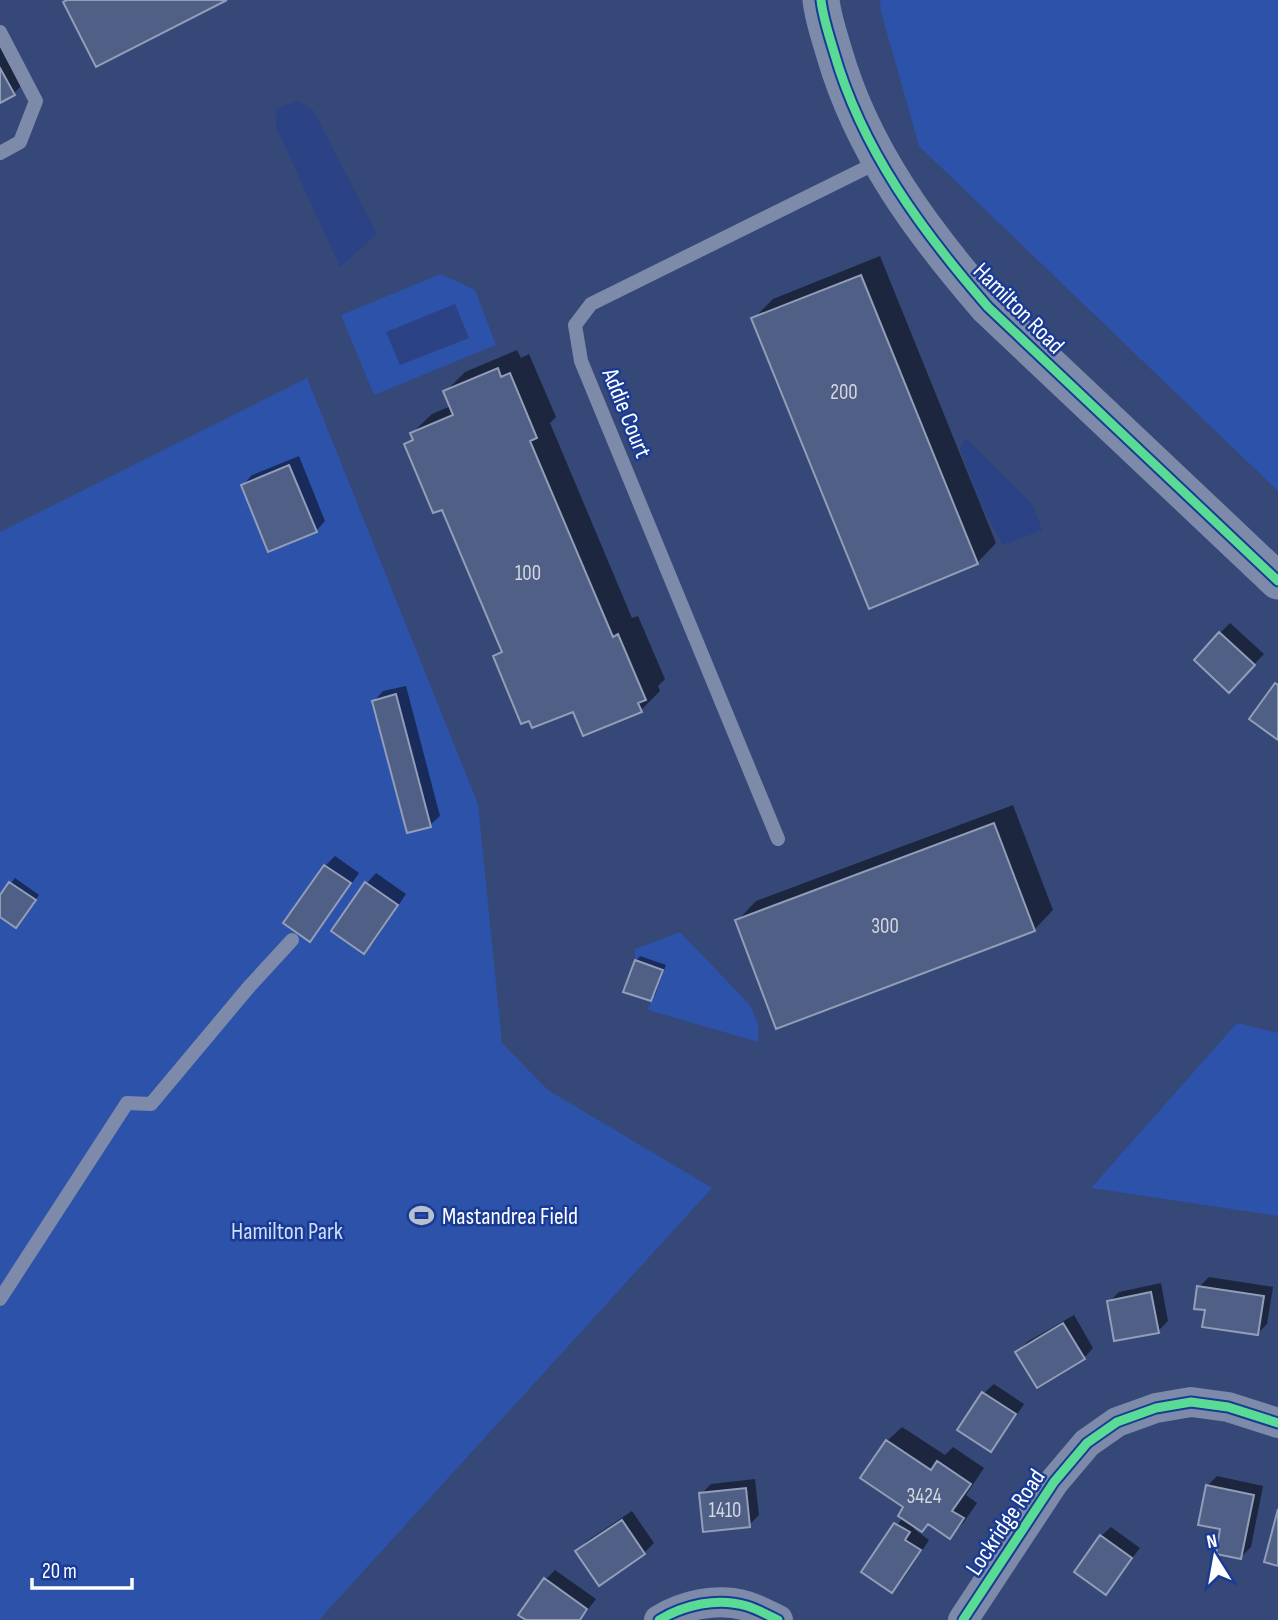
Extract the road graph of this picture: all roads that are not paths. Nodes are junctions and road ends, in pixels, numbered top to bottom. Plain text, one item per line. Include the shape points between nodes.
1 (821, 0) edge
2 (0, 32) edge
3 (0, 153) edge
4 (880, 161) junction
5 (1278, 582) edge
6 (778, 838) dead end
7 (292, 940) dead end
8 (0, 1299) edge
9 (1278, 1423) edge
10 (659, 1620) edge
11 (778, 1620) edge
12 (963, 1620) edge

1 - 4 street, Hamilton Road via 855,113
2 - 3 lane via 36,101 20,142
4 - 5 street, Hamilton Road via 905,204 988,307
4 - 6 lane, Addie Court via 591,304 575,325 581,361
7 - 8 lane via 151,1104 127,1103
9 - 12 street, Lockridge Road via 1228,1407 1191,1402 1118,1422 1087,1443 1054,1482
10 - 11 street via 684,1607 715,1602 745,1605

